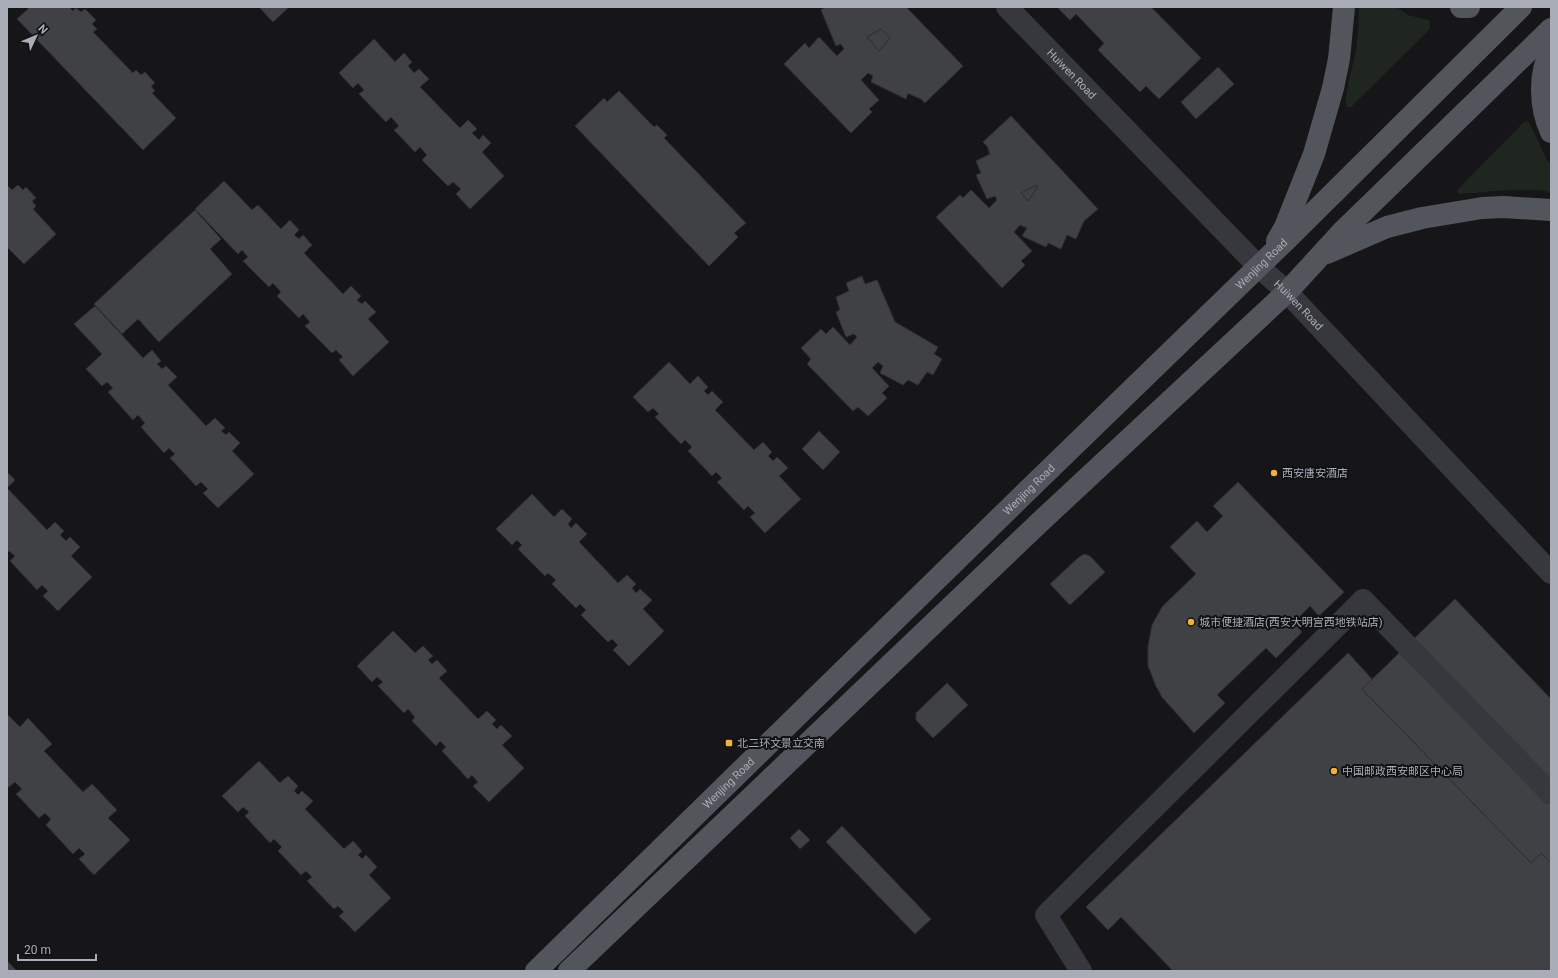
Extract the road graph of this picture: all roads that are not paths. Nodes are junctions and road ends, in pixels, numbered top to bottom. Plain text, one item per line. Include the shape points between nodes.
1 (1007, 7) edge
2 (1344, 7) edge
3 (1461, 7) edge
4 (1469, 7) edge
5 (1521, 7) edge
6 (1551, 29) edge
7 (1551, 51) edge
8 (1551, 132) edge
9 (1551, 210) edge
10 (1319, 257) junction
11 (1262, 263) junction
12 (1287, 292) junction
13 (1551, 573) edge
14 (1551, 794) edge
15 (536, 971) edge
16 (570, 971) edge
17 (1081, 971) edge

1 - 11 street, Huiwen Road
2 - 11 main road via 1339,59 1314,154 1285,227
3 - 4 main road
5 - 11 main road, Wenjing Road
6 - 10 main road
7 - 8 main road via 1547,57 1542,95
9 - 10 main road via 1482,208 1422,218 1387,227
10 - 12 main road
11 - 12 street, Huiwen Road
11 - 15 main road, Wenjing Road
12 - 13 street, Huiwen Road
12 - 16 main road via 1040,522
14 - 17 street via 1363,600 1046,915

